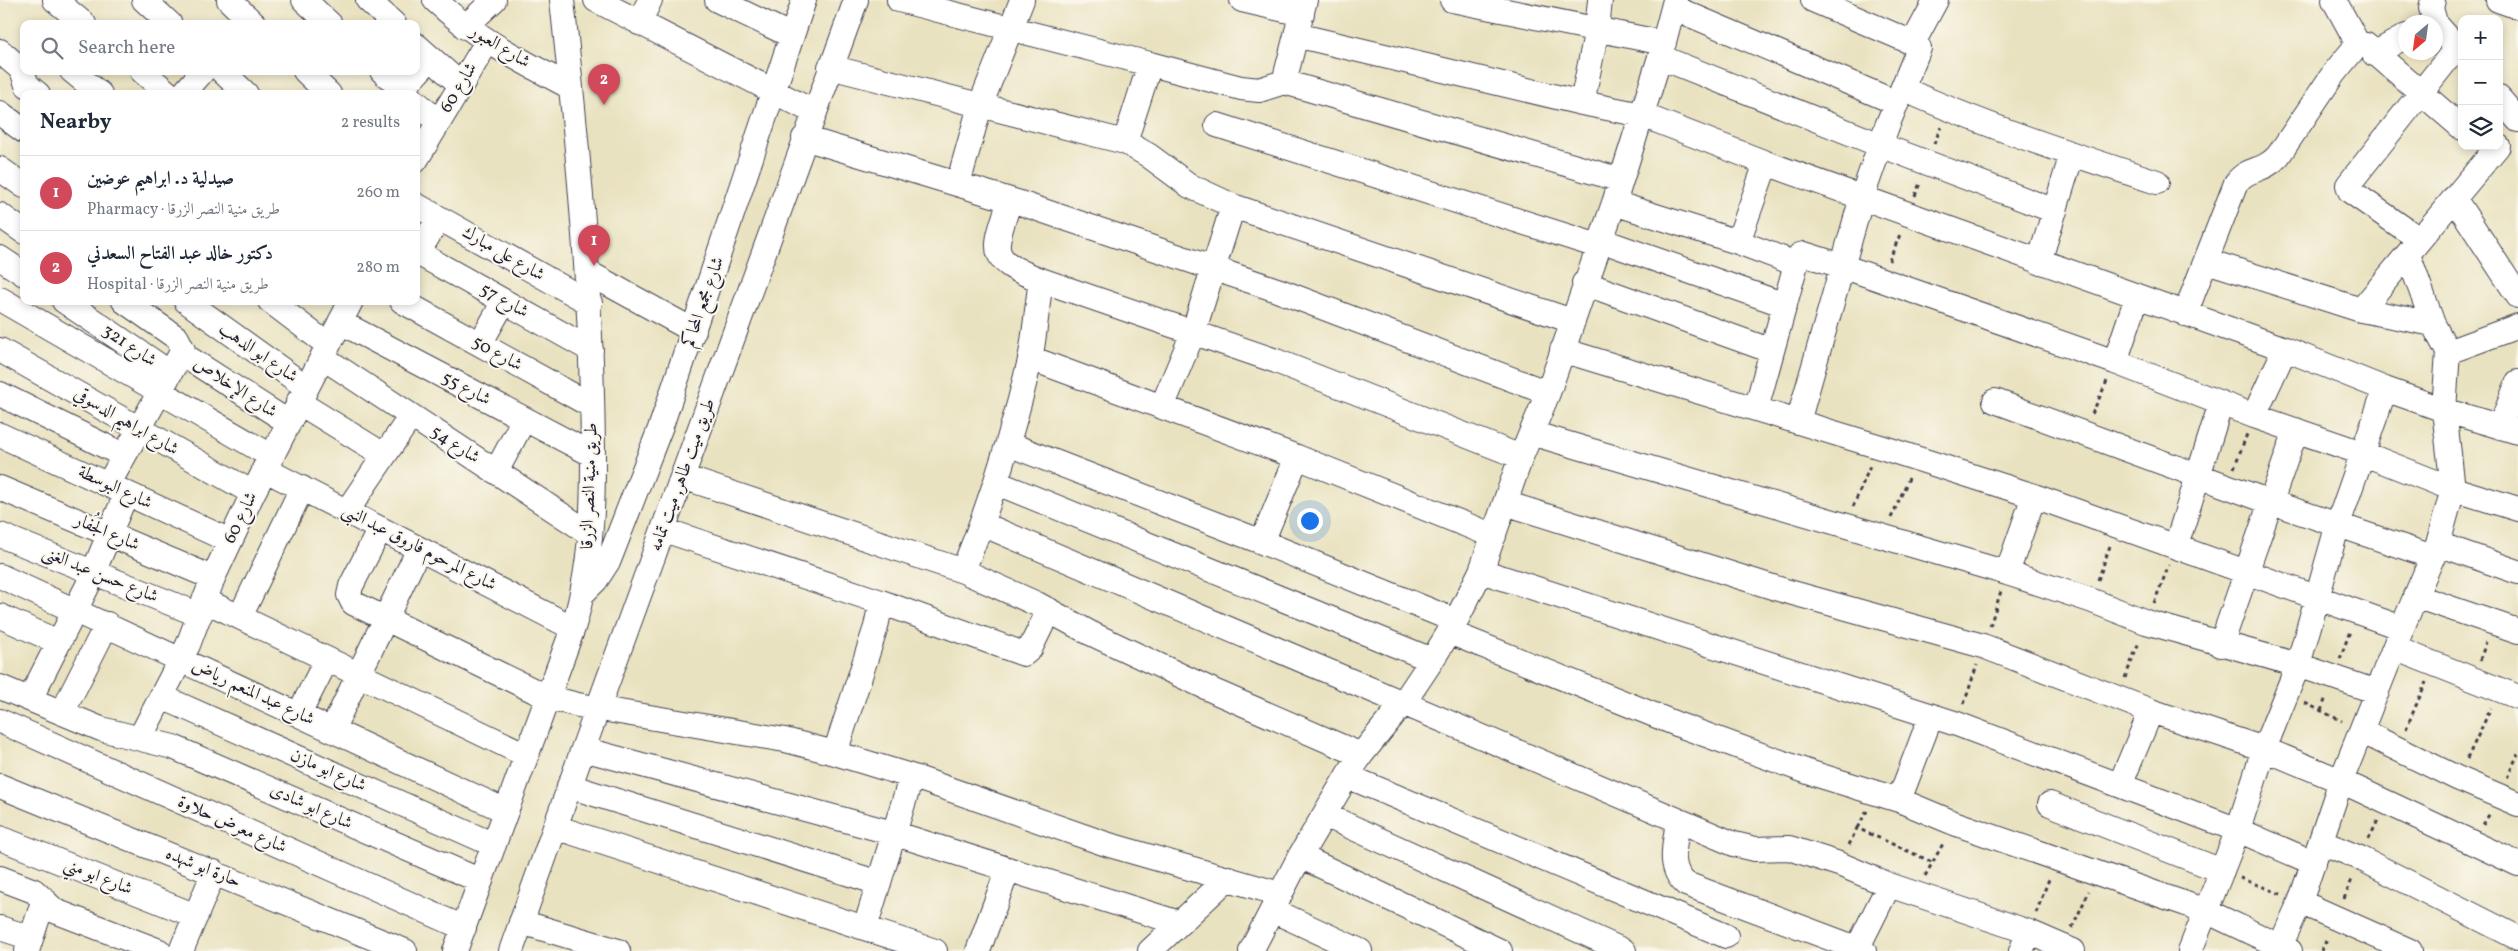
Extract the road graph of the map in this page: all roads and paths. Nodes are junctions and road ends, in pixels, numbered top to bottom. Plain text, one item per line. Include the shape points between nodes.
1 (55, 0) edge
2 (144, 0) edge
3 (229, 0) edge
4 (304, 0) edge
5 (368, 0) edge
6 (435, 0) edge
7 (494, 0) edge
8 (562, 0) edge
9 (596, 0) edge
10 (650, 0) edge
11 (717, 0) edge
12 (804, 0) edge
13 (856, 0) edge
14 (899, 0) edge
15 (1022, 0) edge
16 (1242, 0) edge
17 (1452, 0) edge
18 (1600, 0) edge
19 (1812, 0) edge
20 (1936, 0) edge
21 (2334, 0) edge
22 (2498, 0) edge
23 (1674, 4) edge
24 (2518, 7) edge
25 (1301, 16) edge
26 (79, 20) edge
27 (166, 20) edge
28 (250, 20) edge
29 (326, 20) edge
30 (390, 20) edge
31 (639, 23) junction
32 (465, 27) junction
33 (1596, 29) junction
34 (1011, 30) junction
35 (2443, 30) edge
36 (792, 36) junction
37 (2398, 39) edge
38 (487, 42) junction
39 (1913, 43) junction
40 (2366, 49) junction
41 (2458, 49) edge
42 (0, 50) edge
43 (1662, 50) junction
44 (2458, 51) edge
45 (424, 52) edge
46 (1150, 64) junction
47 (830, 67) junction
48 (20, 68) edge
49 (77, 75) edge
50 (147, 75) edge
51 (200, 75) edge
52 (226, 75) edge
53 (309, 75) edge
54 (386, 75) edge
55 (414, 75) edge
56 (1284, 82) junction
57 (461, 85) junction
58 (570, 87) junction
59 (95, 90) edge
60 (164, 90) edge
61 (186, 90) edge
62 (242, 90) edge
63 (325, 90) edge
64 (401, 90) edge
65 (408, 90) edge
66 (2420, 91) junction
67 (774, 92) junction
68 (1900, 96) junction
69 (2503, 103) edge
70 (1582, 104) junction
71 (980, 106) junction
72 (420, 107) edge
73 (814, 112) junction
74 (0, 113) edge
75 (1642, 115) junction
76 (2518, 120) edge
77 (438, 122) junction
78 (2458, 124) edge
79 (1217, 125) dead end
80 (20, 128) edge
81 (2518, 129) edge
82 (804, 138) junction
83 (2503, 140) edge
84 (1125, 142) junction
85 (1880, 146) junction
86 (2491, 150) edge
87 (420, 153) edge
88 (2072, 154) junction
89 (1766, 163) junction
90 (0, 169) edge
91 (1622, 180) junction
92 (2157, 182) dead end
93 (20, 183) edge
94 (958, 184) junction
95 (1862, 198) junction
96 (2454, 198) junction
97 (1010, 200) junction
98 (1614, 203) junction
99 (1233, 206) junction
100 (420, 207) edge
101 (2055, 211) junction
102 (0, 216) edge
103 (439, 218) junction
104 (20, 229) edge
105 (1738, 242) junction
106 (1599, 243) junction
107 (2413, 246) junction
108 (420, 249) edge
109 (420, 256) edge
110 (0, 258) edge
111 (2207, 261) junction
112 (2039, 262) junction
113 (1796, 264) junction
114 (1842, 266) junction
115 (1215, 269) junction
116 (20, 271) edge
117 (587, 272) junction
118 (1041, 280) junction
119 (1584, 283) junction
120 (2518, 296) edge
121 (2137, 297) junction
122 (0, 300) edge
123 (504, 301) junction
124 (590, 304) junction
125 (70, 305) edge
126 (130, 305) edge
127 (190, 305) edge
128 (274, 305) edge
129 (409, 305) edge
130 (1785, 305) junction
131 (2361, 310) junction
132 (346, 311) edge
133 (2185, 314) junction
134 (1572, 320) junction
135 (2433, 324) junction
136 (2518, 327) edge
137 (694, 331) junction
138 (1193, 333) junction
139 (480, 344) junction
140 (2285, 349) junction
141 (0, 350) edge
142 (591, 350) junction
143 (1562, 350) junction
144 (325, 351) junction
145 (1772, 351) junction
146 (2448, 352) junction
147 (1030, 358) junction
148 (2115, 362) junction
149 (170, 373) junction
150 (2518, 382) edge
151 (2385, 389) junction
152 (1548, 393) junction
153 (0, 394) edge
154 (1995, 401) dead end
155 (2221, 403) junction
156 (297, 404) junction
157 (592, 406) junction
158 (1162, 407) junction
159 (1756, 409) junction
160 (2444, 410) junction
161 (411, 416) junction
162 (2254, 416) junction
163 (524, 419) junction
164 (1798, 422) junction
165 (138, 429) junction
166 (2509, 429) edge
167 (2296, 430) junction
168 (1531, 433) junction
169 (2084, 434) junction
170 (0, 435) edge
171 (1008, 444) junction
172 (1878, 446) junction
173 (2362, 453) junction
174 (123, 455) junction
175 (384, 455) junction
176 (593, 455) junction
177 (1297, 457) junction
178 (1521, 457) junction
179 (1918, 459) junction
180 (268, 463) junction
181 (496, 472) junction
182 (2199, 476) junction
183 (683, 477) junction
184 (997, 483) junction
185 (2228, 486) junction
186 (0, 488) edge
187 (302, 488) junction
188 (117, 489) junction
189 (2453, 489) junction
190 (253, 493) junction
191 (2034, 496) junction
192 (2270, 502) junction
193 (1504, 503) junction
194 (2518, 509) edge
195 (347, 511) junction
196 (982, 524) junction
197 (2338, 524) junction
198 (2117, 525) junction
199 (1845, 526) junction
200 (380, 529) junction
201 (664, 530) junction
202 (589, 533) junction
203 (109, 534) junction
204 (0, 535) edge
205 (1494, 536) junction
206 (1883, 537) junction
207 (230, 541) junction
208 (1262, 542) junction
209 (2176, 546) junction
210 (419, 548) junction
211 (2436, 550) junction
212 (963, 571) junction
213 (1480, 571) junction
214 (93, 572) junction
215 (2518, 572) edge
216 (2007, 573) junction
217 (2246, 574) junction
218 (0, 576) edge
219 (213, 578) junction
220 (583, 593) junction
221 (2415, 596) junction
222 (2318, 598) junction
223 (2090, 600) junction
224 (881, 602) junction
225 (202, 607) junction
226 (75, 610) junction
227 (1049, 610) junction
228 (0, 616) edge
229 (240, 617) junction
230 (385, 619) junction
231 (2146, 622) junction
232 (2492, 622) junction
233 (107, 624) junction
234 (1452, 627) junction
235 (573, 628) junction
236 (2518, 631) edge
237 (2398, 638) junction
238 (58, 642) junction
239 (2221, 645) junction
240 (1983, 646) junction
241 (182, 659) junction
242 (327, 659) junction
243 (1432, 660) junction
244 (2434, 663) junction
245 (2298, 665) junction
246 (359, 674) junction
247 (2474, 679) junction
248 (0, 687) edge
249 (2377, 692) junction
250 (2509, 693) edge
251 (2118, 696) junction
252 (162, 697) junction
253 (547, 697) junction
254 (30, 699) junction
255 (1404, 702) junction
256 (598, 708) junction
257 (2151, 711) junction
258 (62, 713) junction
259 (299, 714) junction
260 (1931, 716) junction
261 (0, 721) edge
262 (1957, 724) junction
263 (332, 730) junction
264 (2361, 730) junction
265 (140, 738) junction
266 (583, 748) junction
267 (2264, 749) junction
268 (2398, 749) junction
269 (835, 753) junction
270 (526, 755) junction
271 (1361, 755) junction
272 (1348, 776) junction
273 (910, 778) junction
274 (2458, 778) junction
275 (2341, 781) junction
276 (2120, 785) junction
277 (0, 786) edge
278 (569, 786) junction
279 (2509, 799) edge
280 (1899, 800) junction
281 (2050, 804) dead end
282 (2386, 804) junction
283 (506, 811) junction
284 (1324, 815) junction
285 (1678, 822) junction
286 (555, 827) junction
287 (2238, 830) junction
288 (893, 833) junction
289 (6, 840) edge
290 (2474, 842) junction
291 (494, 845) junction
292 (2317, 852) junction
293 (1300, 856) junction
294 (2056, 858) junction
295 (2360, 858) junction
296 (1932, 862) dead end
297 (1839, 864) junction
298 (2518, 864) edge
299 (1008, 870) junction
300 (2222, 871) junction
301 (214, 872) junction
302 (2098, 872) junction
303 (0, 877) edge
304 (1228, 878) junction
305 (481, 880) junction
306 (879, 884) junction
307 (1889, 885) junction
308 (44, 899) junction
309 (1276, 902) junction
310 (2300, 902) junction
311 (1734, 903) junction
312 (2206, 911) junction
313 (196, 916) junction
314 (2337, 917) junction
315 (521, 922) junction
316 (1179, 923) junction
317 (0, 928) edge
318 (464, 928) junction
319 (866, 928) junction
320 (2518, 938) edge
321 (2025, 942) edge
322 (1724, 944) edge
323 (29, 945) edge
324 (2068, 949) edge
325 (2283, 949) edge
326 (1859, 950) edge
327 (159, 951) edge
328 (181, 951) edge
329 (405, 951) edge
330 (455, 951) edge
331 (511, 951) edge
332 (618, 951) edge
333 (935, 951) edge
334 (978, 951) edge
335 (1150, 951) edge
336 (1250, 951) edge
337 (1360, 951) edge
338 (1500, 951) edge
339 (1624, 951) edge
340 (2190, 951) edge
341 (2410, 951) edge

1 - 26 street
2 - 27 street
3 - 28 street
4 - 29 street
5 - 30 street
6 - 32 street, شارع العبور
7 - 32 street
8 - 58 street, طريق منية النصر الزرقا
9 - 31 street
10 - 31 street
11 - 36 street
12 - 36 street, شارع مجمع المحاكم
13 - 47 street, طريق ميت طاهر, ميت تمامه
14 - 34 street
15 - 34 street
16 - 25 street
17 - 33 street
18 - 33 street
19 - 39 street
20 - 39 street
21 - 40 street
22 - 24 street
23 - 43 street
23 - 68 street
25 - 56 street
25 - 70 street
31 - 67 street
32 - 38 street, شارع العبور
33 - 43 street
33 - 70 street
34 - 46 street
34 - 71 street
35 - 41 street
36 - 67 street, شارع مجمع المحاكم
37 - 40 street
38 - 57 street, شارع 60
38 - 58 street, شارع العبور
39 - 68 street via 1919,48
40 - 66 street
40 - 111 street via 2334,73 2278,156 2268,166 2242,174
42 - 48 street
43 - 75 street
43 - 85 street
44 - 66 street
45 - 57 street
46 - 56 street via 1241,88 1259,90
46 - 84 street
47 - 71 street
47 - 73 street, طريق ميت طاهر, ميت تمامه
49 - 59 street
50 - 60 street
51 - 61 street
52 - 62 street
53 - 63 street
54 - 64 street
55 - 65 street
56 - 91 street
57 - 77 street, شارع 60
58 - 117 street, طريق منية النصر الزرقا
66 - 78 street
66 - 107 street via 2348,185 2350,191
67 - 73 street
67 - 137 street, شارع مجمع المحاكم
68 - 85 street
68 - 88 street via 1948,109
69 - 76 street
70 - 75 street
71 - 84 street
71 - 94 street
72 - 77 street
73 - 82 street, طريق ميت طاهر, ميت تمامه
74 - 80 street
75 - 89 street
75 - 91 street
77 - 87 street, شارع 60
79 - 106 street
81 - 83 street
82 - 94 street
82 - 183 street, طريق ميت طاهر, ميت تمامه
84 - 99 street via 1190,186
85 - 95 street
85 - 101 street
86 - 96 street
88 - 92 street
88 - 101 street
89 - 95 street
89 - 105 street
90 - 93 street
91 - 98 street
94 - 97 street
95 - 112 street
95 - 114 street
96 - 107 street
96 - 120 street
97 - 115 street
97 - 118 street via 998,240 999,255 1008,266
98 - 105 street
98 - 106 street
99 - 115 street
99 - 134 street
100 - 103 street, شارع على مبارك
101 - 112 street
102 - 104 street
103 - 108 street
103 - 124 street, شارع على مبارك
105 - 113 street
106 - 119 street
106 - 130 street
107 - 131 street
107 - 135 street
109 - 123 street, شارع 57
110 - 116 street
111 - 131 street
111 - 133 street
112 - 121 street
113 - 114 street via 1804,254
113 - 130 street
114 - 148 street
114 - 164 street
115 - 138 street
115 - 152 street
117 - 124 street, طريق منية النصر الزرقا
117 - 137 street
118 - 138 street
118 - 147 street
119 - 134 street
119 - 145 street
121 - 133 street
121 - 148 street
122 - 149 street
123 - 139 street
123 - 142 street, شارع 57
124 - 142 street, طريق منية النصر الزرقا
125 - 149 street, شارع 321
126 - 149 street via 177,338 182,345
127 - 156 street, شارع ابو الدهب
128 - 144 street, شارع 54
129 - 139 street, شارع 50
130 - 145 street
131 - 135 street
132 - 144 street, شارع 60
132 - 163 street, شارع 55
133 - 140 street
134 - 143 street
135 - 146 street
136 - 146 street
137 - 220 street, شارع مجمع المحاكم via 610,560
138 - 158 street
138 - 178 street via 1276,361
139 - 157 street, شارع 50
140 - 151 street
140 - 162 street
141 - 165 street, شارع ابراهيم الدسوقي
142 - 157 street, طريق منية النصر الزرقا
143 - 152 street
143 - 159 street
144 - 156 street, شارع 60
144 - 161 street, شارع 54
145 - 159 street
146 - 160 street
147 - 158 street
147 - 171 street
148 - 155 street
148 - 169 path
149 - 156 street, شارع الإخلاص
149 - 165 street
149 - 180 street, شارع المرحوم فاروق عبد النبى
150 - 166 street
151 - 160 street
151 - 173 street
152 - 168 street
153 - 174 street
154 - 169 street
155 - 162 street
155 - 182 street
156 - 175 street
156 - 180 street, شارع 60
157 - 176 street, طريق منية النصر الزرقا
158 - 177 street
159 - 164 street
160 - 166 street
160 - 189 street
161 - 175 street
161 - 181 street, شارع 54
162 - 167 street
162 - 185 path
163 - 176 street, شارع 55
163 - 181 street
164 - 172 street
165 - 174 street
165 - 190 street, شارع ابراهيم الدسوقي
167 - 173 street
167 - 192 street
168 - 178 street
168 - 199 street
169 - 182 street
170 - 188 street, شارع البوسطة
171 - 184 street
171 - 208 street
172 - 179 street
172 - 199 path
173 - 189 street
173 - 197 street
174 - 188 street
175 - 195 street
176 - 202 street, طريق منية النصر الزرقا
177 - 205 street
177 - 208 street
178 - 193 street
179 - 191 street
179 - 206 path
180 - 187 street, شارع المرحوم فاروق عبد النبى
180 - 190 street, شارع 60
181 - 202 street, شارع 54
182 - 185 street
182 - 209 street
183 - 201 street, طريق ميت طاهر, ميت تمامه
183 - 212 street
184 - 196 street
184 - 243 street
185 - 192 street
186 - 203 street, شارع الجُفار
187 - 195 street, شارع المرحوم فاروق عبد النبى
187 - 229 street
188 - 203 street
188 - 207 street, شارع البوسطة
189 - 194 street
189 - 211 street
190 - 207 street, شارع 60
191 - 198 street
191 - 216 street
192 - 197 street
192 - 217 street
193 - 205 street
193 - 240 street via 1782,590
195 - 200 street, شارع المرحوم فاروق عبد النبى
196 - 212 street
196 - 255 street
197 - 211 street
197 - 222 street
198 - 209 street
198 - 223 path
199 - 206 street
200 - 210 street, شارع المرحوم فاروق عبد النبى
200 - 230 street via 351,586 350,595 357,606
201 - 224 street
201 - 256 street, طريق ميت طاهر, ميت تمامه
202 - 220 street, طريق منية النصر الزرقا
203 - 214 street
203 - 219 street, شارع الجُفار
204 - 214 street, شارع حسن عبد الغنى
205 - 213 street
206 - 216 street
207 - 219 street, شارع 60
208 - 234 street
209 - 217 street
209 - 231 path
210 - 230 street
210 - 235 street, شارع المرحوم فاروق عبد النبى
211 - 215 street
211 - 221 street
212 - 227 street
213 - 234 street
213 - 260 street
214 - 225 street, شارع حسن عبد الغنى
214 - 226 street
216 - 223 street
216 - 240 path
217 - 222 street
217 - 239 street
218 - 226 street, شارع عبد المنعم رياض
219 - 225 street, شارع 60
220 - 235 street, طريق منية النصر الزرقا
221 - 232 street
221 - 237 street
222 - 237 street
222 - 245 street
223 - 231 street
224 - 227 street via 1024,654 1030,649
224 - 269 street via 876,627
225 - 229 street, شارع حسن عبد الغنى
225 - 241 street, شارع 60
226 - 233 street, شارع عبد المنعم رياض
226 - 238 street
227 - 271 street via 1090,633 1218,693
228 - 238 street
229 - 242 street, شارع حسن عبد الغنى
230 - 246 street
230 - 253 street
231 - 239 street
231 - 251 path
232 - 236 street
232 - 247 path
233 - 241 street, شارع عبد المنعم رياض
233 - 258 street
234 - 243 street
234 - 280 street via 1679,724 1808,772
235 - 253 street, طريق منية النصر الزرقا
237 - 244 street
237 - 249 street
238 - 254 street
239 - 245 street
240 - 251 street
240 - 262 path
241 - 252 street, شارع 60
241 - 259 street, شارع عبد المنعم رياض
242 - 246 street, شارع حسن عبد الغنى
242 - 259 street
243 - 255 street
244 - 247 street
244 - 268 path
245 - 249 street
245 - 267 street
246 - 263 street
246 - 270 street, شارع حسن عبد الغنى
247 - 250 street
248 - 254 street, شارع ابو شادى
249 - 264 street
250 - 274 path
251 - 257 street
252 - 265 street, شارع 60
252 - 291 street, شارع ابو مازن
253 - 256 street
253 - 270 street, طريق منية النصر الزرقا
254 - 258 street, شارع ابو شادى
255 - 271 street
255 - 285 street
256 - 266 street, طريق ميت طاهر, ميت تمامه
256 - 269 street via 785,740
257 - 267 street
257 - 276 street
258 - 265 street, شارع ابو شادى via 114,734
259 - 263 street, شارع عبد المنعم رياض
260 - 262 street
260 - 280 street
261 - 318 street, شارع معرض حلاوة
262 - 276 street
263 - 283 street, شارع عبد المنعم رياض
264 - 268 street
264 - 275 street
265 - 305 street, شارع ابو شادى via 173,747
266 - 278 street, طريق ميت طاهر, ميت تمامه
266 - 288 street
267 - 275 street
267 - 287 street
268 - 274 street
269 - 273 street
270 - 283 street, طريق منية النصر الزرقا
271 - 272 street
272 - 284 street
272 - 322 street
273 - 288 street
273 - 304 street via 1106,844
274 - 279 street
275 - 282 street
275 - 292 street
276 - 287 street
277 - 301 street, حارة ابو شهده
278 - 286 street, طريق ميت طاهر, ميت تمامه
278 - 306 street
279 - 290 path
280 - 294 street via 1954,823
281 - 300 street
282 - 290 street
282 - 295 path
283 - 291 street, طريق منية النصر الزرقا
284 - 293 street
284 - 339 street
285 - 297 street via 1734,844 1755,849 1789,848
285 - 311 street via 1673,862 1677,877 1686,884
286 - 315 street, طريق ميت طاهر, ميت تمامه
286 - 319 street
287 - 292 street
287 - 300 street
288 - 299 street
288 - 306 street
289 - 303 street
289 - 313 street, شارع ابو مني
290 - 298 street
291 - 305 street, طريق منية النصر الزرقا
292 - 295 street
292 - 310 street
293 - 309 street
293 - 338 street
294 - 302 street
294 - 321 path
295 - 314 path
295 - 320 street
296 - 297 path via 1857,828
297 - 307 street
299 - 316 street
299 - 334 street
300 - 310 path
300 - 312 street
301 - 313 street
301 - 329 street, حارة ابو شهده
302 - 312 street
302 - 324 path
303 - 308 street via 34,890
304 - 309 street
304 - 316 street
305 - 318 street, طريق منية النصر الزرقا
306 - 319 street
307 - 321 street
307 - 326 street
308 - 323 street
308 - 327 street via 55,911
309 - 336 street
309 - 337 street
310 - 314 street
310 - 325 street
311 - 322 street
311 - 326 street
312 - 325 street
312 - 340 street
313 - 328 street
314 - 341 street
315 - 331 street, طريق ميت طاهر, ميت تمامه
315 - 332 street
316 - 335 street
317 - 323 street
318 - 330 street, طريق منية النصر الزرقا
319 - 333 street
321 - 324 street

